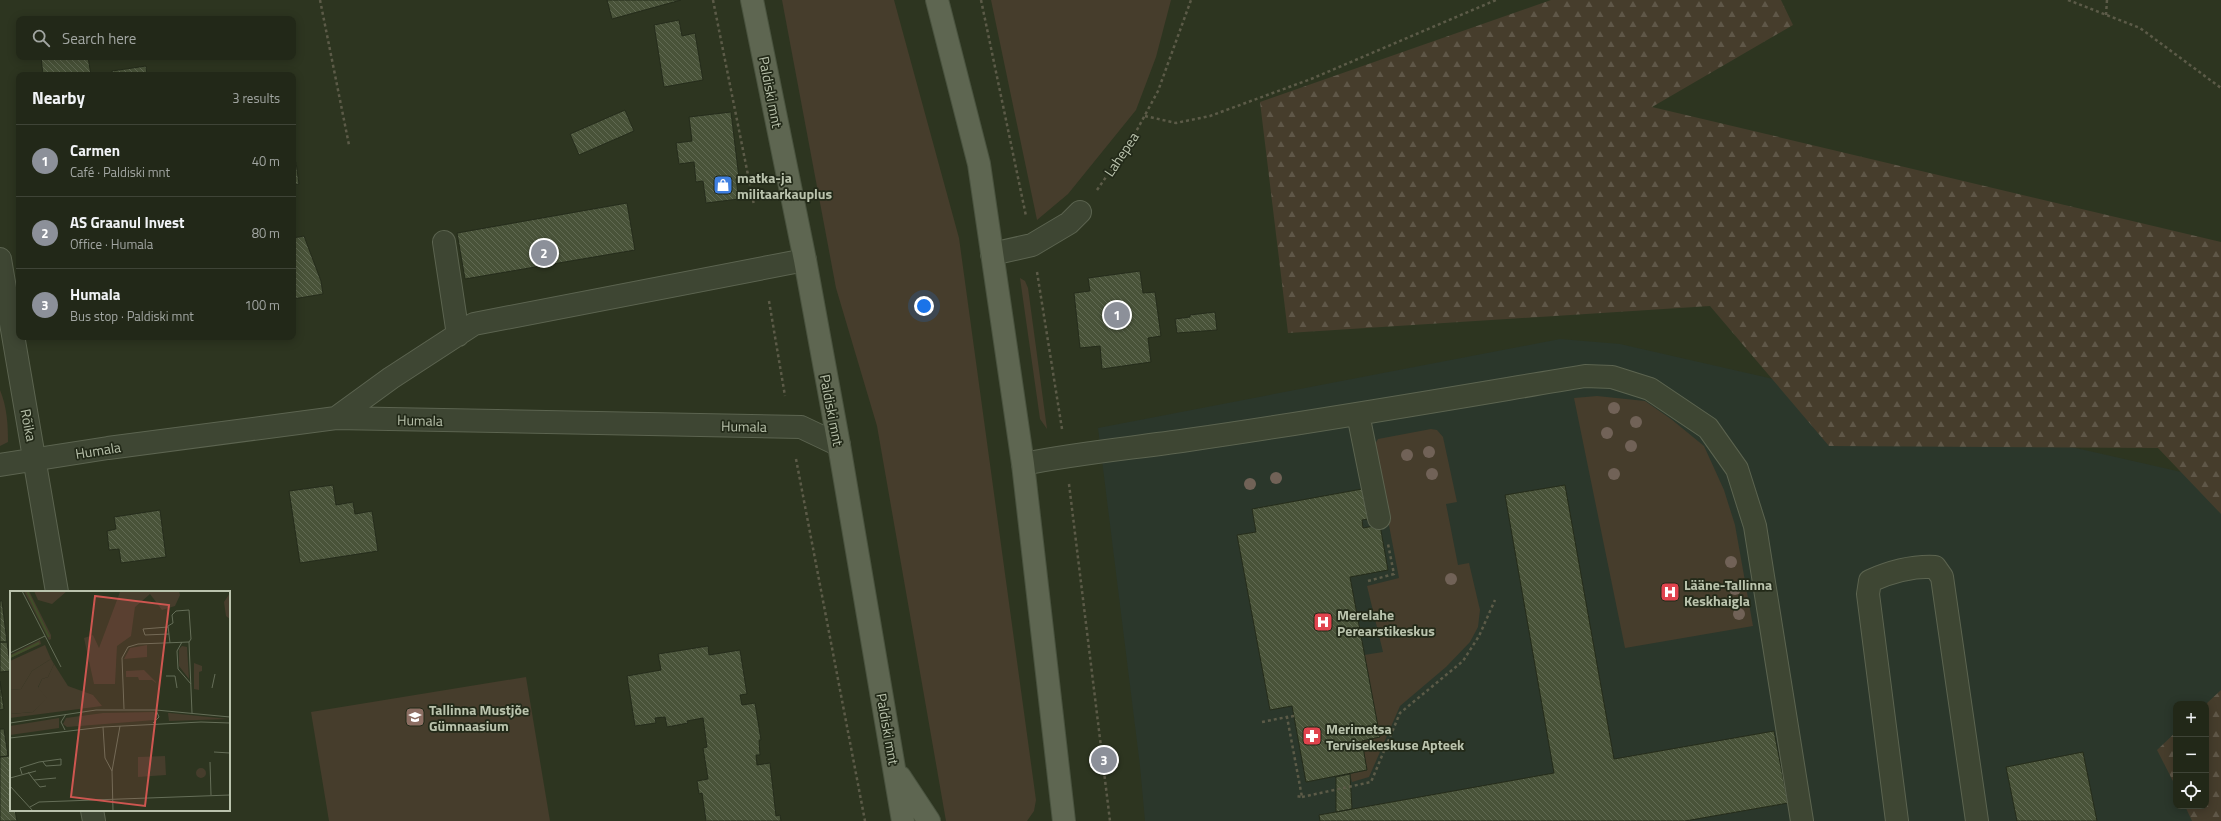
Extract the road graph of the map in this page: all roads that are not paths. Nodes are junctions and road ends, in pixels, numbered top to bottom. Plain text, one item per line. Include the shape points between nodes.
1 (752, 0) edge
2 (937, 0) edge
3 (1080, 212) road end
4 (444, 242) dead end
5 (992, 254) junction
6 (0, 259) edge
7 (805, 260) junction
8 (458, 335) junction
9 (8, 360) edge
10 (1358, 414) junction
11 (336, 418) junction
12 (839, 445) junction
13 (36, 460) junction
14 (1023, 464) junction
15 (0, 465) edge
16 (1379, 518) road end
17 (57, 591) edge
18 (896, 771) junction
19 (92, 811) edge
20 (1062, 819) edge
21 (94, 821) edge
22 (903, 821) edge
23 (928, 821) edge
24 (1802, 821) edge
25 (1898, 821) edge
26 (1977, 821) edge

1 - 7 main road, Paldiski mnt
2 - 5 main road via 979,164
3 - 5 street via 1069,223 1032,245
4 - 8 street
5 - 14 main road
6 - 9 street, Rõika
7 - 8 street via 474,324
7 - 12 main road, Paldiski mnt
8 - 11 street via 391,378
9 - 13 street, Rõika
10 - 14 street via 1188,440 1066,455
10 - 16 street
10 - 24 street via 1585,376 1612,377 1650,389 1708,428 1737,470 1755,526
11 - 12 street, Humala via 802,427
11 - 13 street, Humala
12 - 18 main road, Paldiski mnt
13 - 15 street, Humala
13 - 17 street, Rõika
14 - 20 main road
18 - 22 main road, Paldiski mnt
18 - 23 main road
19 - 21 street
25 - 26 street via 1868,594 1870,581 1883,575 1922,566 1935,567 1942,577

